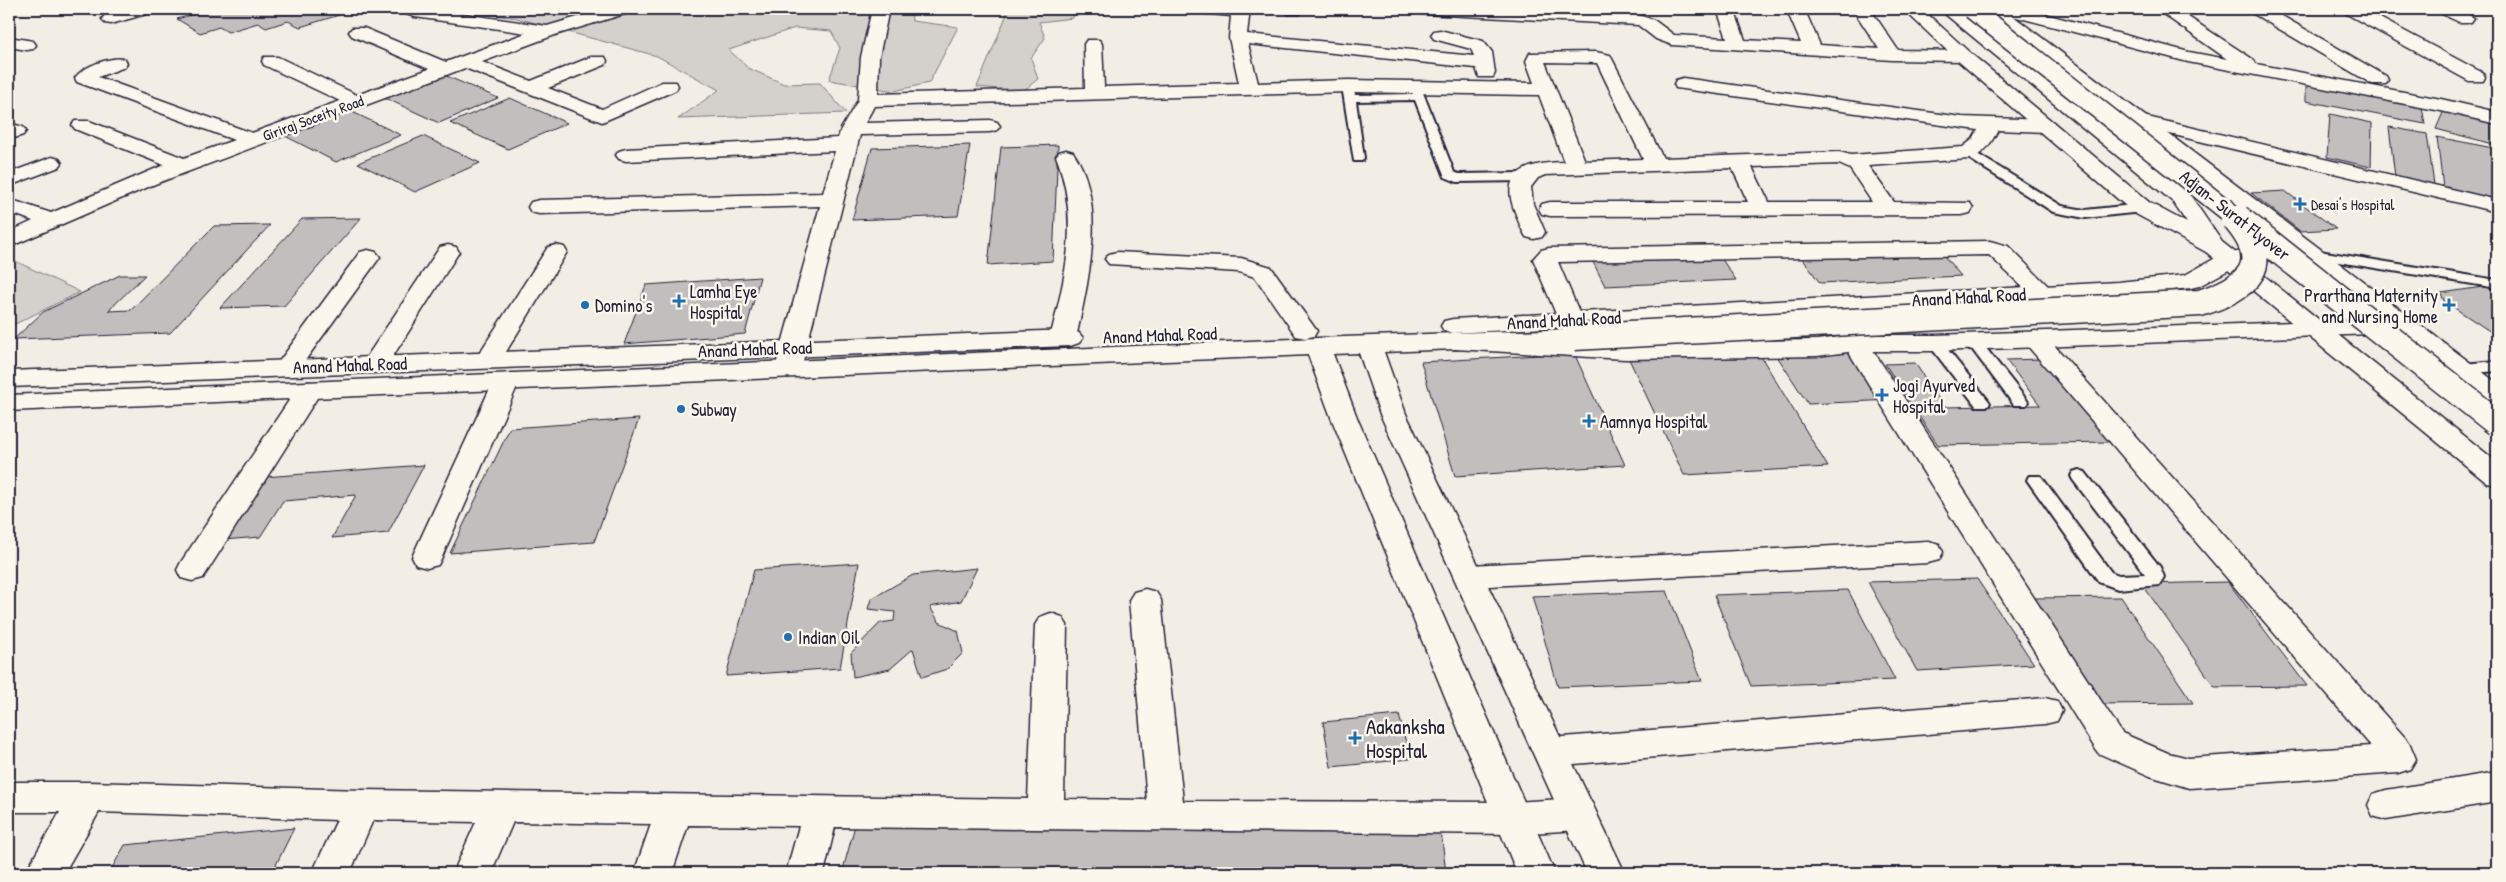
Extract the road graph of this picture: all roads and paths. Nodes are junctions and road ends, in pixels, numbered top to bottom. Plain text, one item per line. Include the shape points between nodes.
1 (144, 9) edge
2 (409, 9) edge
3 (622, 9) edge
4 (880, 9) edge
5 (1206, 9) edge
6 (1425, 9) edge
7 (1912, 9) edge
8 (1947, 9) edge
9 (1972, 9) edge
10 (1993, 9) edge
11 (2007, 9) edge
12 (2165, 9) edge
13 (2258, 9) edge
14 (2352, 9) edge
15 (2446, 9) edge
16 (1241, 10) edge
17 (1726, 10) dead end
18 (1797, 13) dead end
19 (1865, 14) dead end
20 (2465, 18) dead end
21 (111, 19) dead end
22 (549, 31) junction
23 (358, 32) dead end
24 (1440, 35) dead end
25 (1238, 38) junction
26 (9, 42) edge
27 (1094, 44) dead end
28 (1738, 44) junction
29 (27, 45) dead end
30 (1813, 50) junction
31 (1892, 55) junction
32 (1963, 56) junction
33 (598, 61) dead end
34 (271, 62) dead end
35 (465, 62) junction
36 (118, 63) dead end
37 (1485, 63) junction
38 (446, 69) junction
39 (2258, 72) junction
40 (2476, 77) dead end
41 (2378, 80) dead end
42 (1683, 84) dead end
43 (669, 86) dead end
44 (531, 88) junction
45 (1250, 88) junction
46 (1487, 88) junction
47 (1545, 89) junction
48 (1095, 92) junction
49 (1349, 92) junction
50 (1418, 92) junction
51 (868, 100) junction
52 (356, 102) junction
53 (602, 116) junction
54 (2497, 118) edge
55 (2139, 121) junction
56 (82, 125) dead end
57 (990, 126) dead end
58 (1990, 126) junction
59 (2046, 126) junction
60 (574, 128) dead end
61 (849, 137) junction
62 (252, 140) junction
63 (1969, 154) junction
64 (626, 155) dead end
65 (1066, 156) dead end
66 (1358, 158) dead end
67 (1851, 161) junction
68 (1738, 162) junction
69 (52, 163) dead end
70 (1656, 165) junction
71 (184, 166) junction
72 (1577, 168) junction
73 (1524, 177) junction
74 (9, 180) edge
75 (1628, 187) junction
76 (832, 199) junction
77 (9, 205) edge
78 (2223, 205) junction
79 (2497, 206) edge
80 (539, 207) dead end
81 (1761, 207) junction
82 (1887, 207) junction
83 (1962, 208) dead end
84 (2142, 208) junction
85 (1550, 209) dead end
86 (52, 221) junction
87 (1534, 232) dead end
88 (9, 240) edge
89 (2308, 251) junction
90 (448, 252) dead end
91 (556, 252) dead end
92 (2222, 254) junction
93 (368, 258) dead end
94 (1117, 259) dead end
95 (2497, 284) edge
96 (2042, 293) junction
97 (2407, 324) junction
98 (2312, 327) junction
99 (1572, 328) junction
100 (1063, 338) junction
101 (2035, 339) junction
102 (1319, 341) junction
103 (1455, 341) junction
104 (1973, 341) junction
105 (1856, 342) junction
106 (1935, 343) junction
107 (1369, 344) junction
108 (791, 358) junction
109 (488, 360) junction
110 (375, 364) junction
111 (2497, 366) edge
112 (287, 368) junction
113 (2464, 369) junction
114 (9, 379) edge
115 (506, 382) junction
116 (309, 390) junction
117 (2497, 396) edge
118 (2020, 402) dead end
119 (9, 403) edge
120 (1982, 403) dead end
121 (2497, 423) edge
122 (2080, 476) dead end
123 (2497, 476) edge
124 (2036, 480) dead end
125 (1928, 552) dead end
126 (427, 557) dead end
127 (192, 570) dead end
128 (1470, 576) junction
129 (1146, 600) dead end
130 (1051, 625) dead end
131 (2045, 711) dead end
132 (1551, 752) junction
133 (2497, 787) edge
134 (89, 796) junction
135 (9, 797) edge
136 (2386, 804) dead end
137 (362, 806) junction
138 (501, 807) junction
139 (675, 810) junction
140 (821, 811) junction
141 (1046, 814) junction
142 (1580, 814) junction
143 (1168, 816) junction
144 (1514, 818) junction
145 (44, 873) edge
146 (331, 873) edge
147 (472, 873) edge
148 (653, 873) edge
149 (805, 873) edge
150 (1536, 873) edge
151 (1606, 873) edge

1 - 21 main road
2 - 22 main road
3 - 22 main road, Giriraj Soceity Road
4 - 51 main road via 870,57
5 - 16 main road
6 - 28 main road via 1638,20 1650,23 1664,38
7 - 32 main road
8 - 92 main road, Adjan- Surat Flyover via 2180,197
9 - 78 main road, Adjan- Surat Flyover, bridge
10 - 55 main road
11 - 39 main road via 2163,51
12 - 39 main road
13 - 41 main road
14 - 40 main road
15 - 20 main road
16 - 25 main road
17 - 28 main road
18 - 30 main road
19 - 31 main road
22 - 35 main road, Giriraj Soceity Road
23 - 38 main road
24 - 37 main road via 1477,46 1483,52
25 - 37 main road
25 - 45 main road
26 - 29 main road
27 - 48 main road
28 - 30 main road
30 - 31 main road
31 - 32 main road
32 - 59 main road
33 - 44 main road
34 - 52 main road
35 - 38 main road, Giriraj Soceity Road
35 - 44 main road
36 - 62 main road via 84,78
37 - 46 main road via 1483,80
38 - 52 main road, Giriraj Soceity Road
39 - 54 main road
42 - 58 main road
43 - 53 main road
44 - 53 main road
45 - 48 main road
45 - 49 main road
46 - 47 main road
46 - 50 main road
47 - 70 main road via 1534,61 1536,57 1604,59
47 - 72 main road
48 - 51 main road
49 - 50 main road
49 - 66 lane
50 - 73 lane via 1449,174 1457,178
51 - 61 main road
52 - 62 main road, Giriraj Soceity Road
53 - 60 main road
55 - 79 main road
55 - 89 main road
56 - 71 main road
57 - 61 main road
58 - 59 main road
58 - 63 main road via 1982,142
59 - 84 main road
61 - 64 main road
61 - 76 main road
62 - 71 main road, Giriraj Soceity Road
63 - 67 main road
63 - 84 lane via 2058,209 2085,214
65 - 100 main road via 1078,190 1081,247 1076,289
67 - 68 main road via 1839,158
67 - 82 main road
68 - 70 main road
68 - 81 main road
69 - 74 main road
70 - 75 main road
71 - 86 main road, Giriraj Soceity Road
72 - 73 main road via 1542,169
72 - 75 main road
73 - 87 main road via 1519,192
75 - 81 main road
75 - 85 main road
76 - 80 main road
76 - 108 main road
77 - 86 main road
78 - 99 main road, bridge via 2251,242 2254,266 2246,283 2200,303
78 - 121 main road, Adjan- Surat Flyover, bridge
81 - 82 main road
82 - 83 main road
84 - 92 main road
86 - 88 main road, Giriraj Soceity Road
89 - 92 main road, Anand Mahal Road
89 - 95 lane
89 - 97 main road
90 - 110 main road
91 - 109 main road
92 - 96 main road, Anand Mahal Road via 2191,281
92 - 98 main road
93 - 112 main road
94 - 102 main road via 1242,265 1263,272
96 - 99 main road, Anand Mahal Road
96 - 99 main road via 2000,251 1990,248 1549,256 1546,259
97 - 98 main road, Anand Mahal Road
97 - 113 main road
98 - 101 main road, Anand Mahal Road
98 - 123 main road
99 - 102 main road, Anand Mahal Road
99 - 103 main road
100 - 102 main road, Anand Mahal Road
100 - 108 main road, Anand Mahal Road
101 - 104 main road, Anand Mahal Road
101 - 105 main road via 2397,752 2398,759 2189,773 2176,772 2110,743
102 - 107 main road
102 - 108 main road, Anand Mahal Road
102 - 144 main road via 1345,420
103 - 105 main road, Anand Mahal Road via 1625,351 1817,348
103 - 107 main road
104 - 106 main road, Anand Mahal Road
104 - 118 lane
105 - 106 main road, Anand Mahal Road
106 - 120 lane
107 - 128 main road via 1392,414
108 - 109 main road, Anand Mahal Road
108 - 115 main road, Anand Mahal Road
109 - 110 main road, Anand Mahal Road
110 - 112 main road, Anand Mahal Road
111 - 113 lane
112 - 114 main road, Anand Mahal Road
113 - 117 main road
115 - 116 main road, Anand Mahal Road
115 - 126 main road
116 - 119 main road, Anand Mahal Road
116 - 127 main road
122 - 124 lane via 2154,572 2156,577 2153,580 2118,582 2105,577
125 - 128 main road
128 - 132 main road
129 - 143 main road
130 - 141 main road
131 - 132 main road
132 - 142 main road
133 - 136 main road
134 - 135 main road
134 - 137 main road
134 - 145 main road
137 - 138 main road
137 - 146 main road
138 - 139 main road
138 - 147 main road
139 - 140 main road
139 - 148 main road
140 - 141 main road
140 - 149 main road
141 - 143 main road
142 - 144 main road
142 - 151 main road
143 - 144 main road
144 - 150 main road

